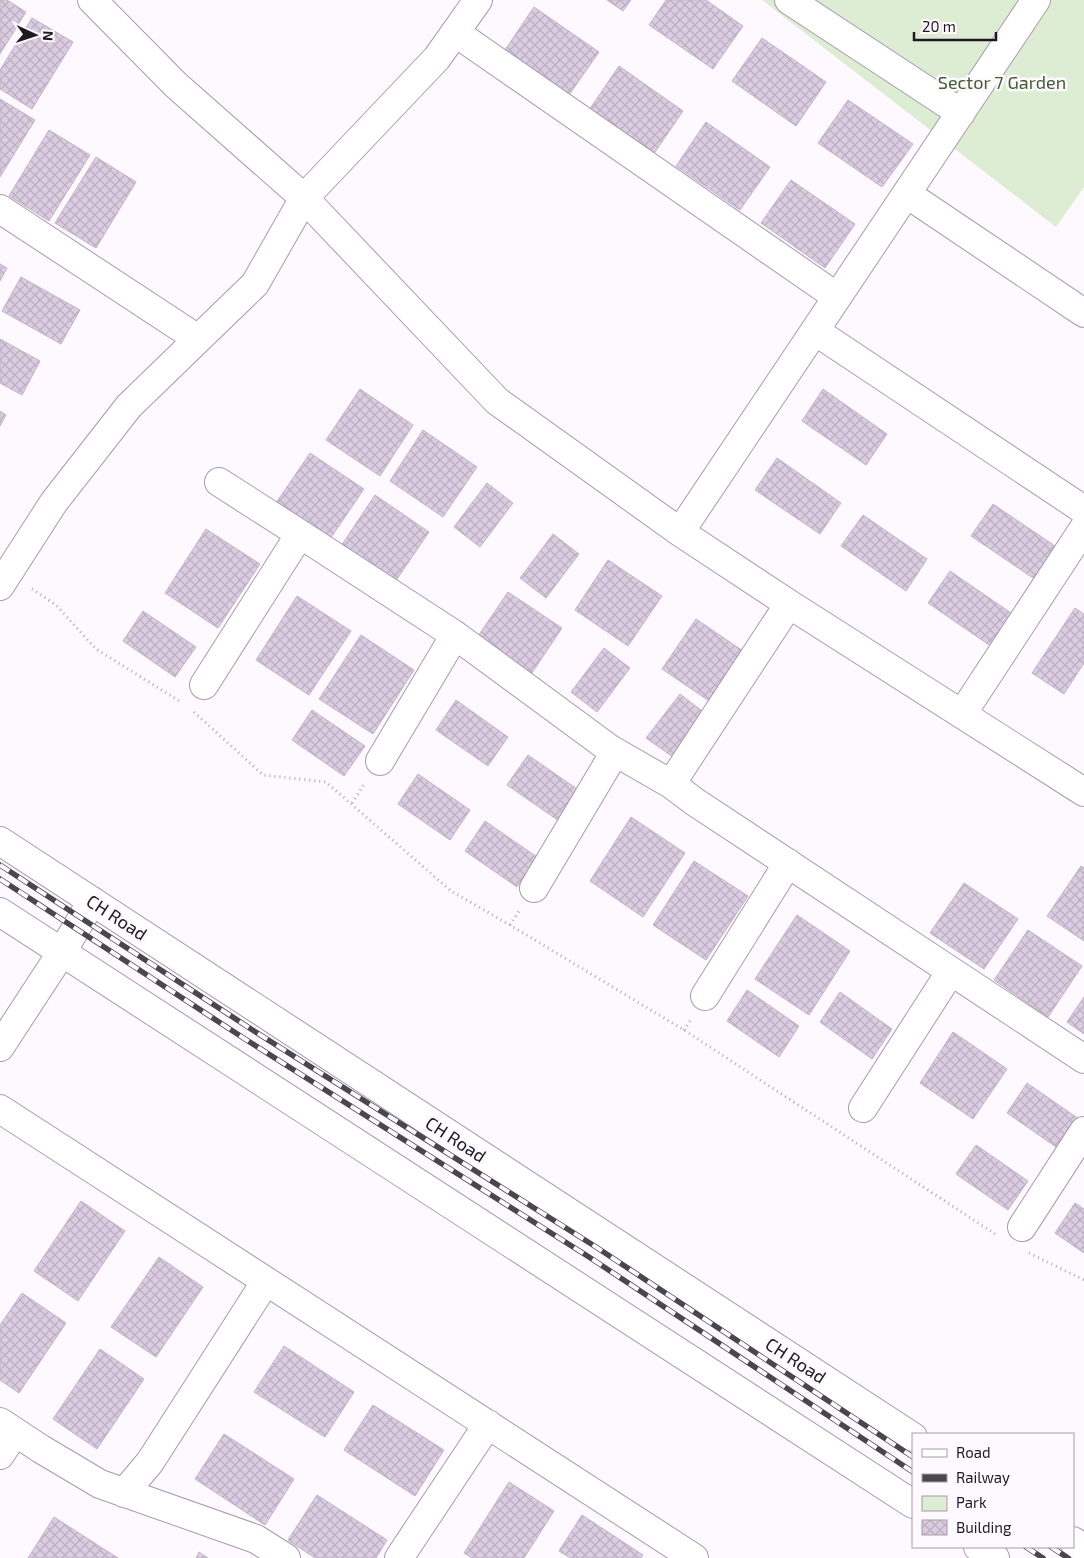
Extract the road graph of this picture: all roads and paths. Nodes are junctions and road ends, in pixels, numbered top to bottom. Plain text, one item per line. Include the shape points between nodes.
1 (478, 0) edge
2 (789, 0) edge
3 (1036, 0) edge
4 (95, 1) edge
5 (456, 33) junction
6 (961, 113) junction
7 (907, 194) junction
8 (304, 198) junction
9 (0, 209) edge
10 (838, 297) junction
11 (1084, 313) edge
12 (815, 331) junction
13 (198, 339) junction
14 (219, 482) dead end
15 (1084, 510) edge
16 (1084, 528) edge
17 (680, 532) junction
18 (300, 534) junction
19 (4, 580) edge
20 (789, 604) junction
21 (454, 636) junction
22 (204, 685) dead end
23 (962, 714) junction
24 (616, 752) junction
25 (380, 761) dead end
26 (671, 784) junction
27 (1084, 792) edge
28 (0, 841) edge
29 (788, 863) junction
30 (534, 888) dead end
31 (92, 901) junction
32 (0, 912) edge
33 (62, 952) junction
34 (951, 971) junction
35 (705, 996) dead end
36 (0, 1046) edge
37 (1084, 1059) edge
38 (863, 1108) dead end
39 (0, 1109) edge
40 (1084, 1131) edge
41 (996, 1235) dead end
42 (1022, 1238) joint
43 (1084, 1280) edge
44 (266, 1281) junction
45 (488, 1424) junction
46 (8, 1427) edge
47 (912, 1436) edge
48 (0, 1455) edge
49 (124, 1493) junction
50 (912, 1503) edge
51 (980, 1548) edge
52 (679, 1554) edge
53 (286, 1558) edge
54 (399, 1558) edge
55 (995, 1558) edge

1 - 5 street
2 - 6 street
3 - 6 street
4 - 8 street via 176,85
5 - 8 street via 437,58
5 - 10 street
6 - 7 street
7 - 10 street
7 - 11 street
8 - 13 street via 255,284
8 - 17 street via 497,401
9 - 13 street
10 - 12 street
12 - 15 street
12 - 17 street
13 - 19 street via 129,406 54,502
14 - 18 street
16 - 23 street
17 - 20 street
18 - 21 street
18 - 22 street
19 - 41 path via 56,605 96,649 188,707 263,775 326,782 451,891 684,1030
20 - 23 street
20 - 26 street
21 - 24 street
21 - 25 street
23 - 27 street
24 - 26 street
24 - 30 street
26 - 29 street
28 - 31 street, CH Road
29 - 34 street
29 - 35 street
31 - 33 street
31 - 47 street, CH Road
32 - 33 street
33 - 36 street
33 - 50 street
34 - 37 street
34 - 38 street
39 - 44 street
40 - 42 street
42 - 43 path
44 - 45 street
44 - 49 street via 150,1462
45 - 52 street
45 - 54 street
46 - 48 street
46 - 49 street via 100,1484
49 - 53 street via 256,1539
51 - 55 street

